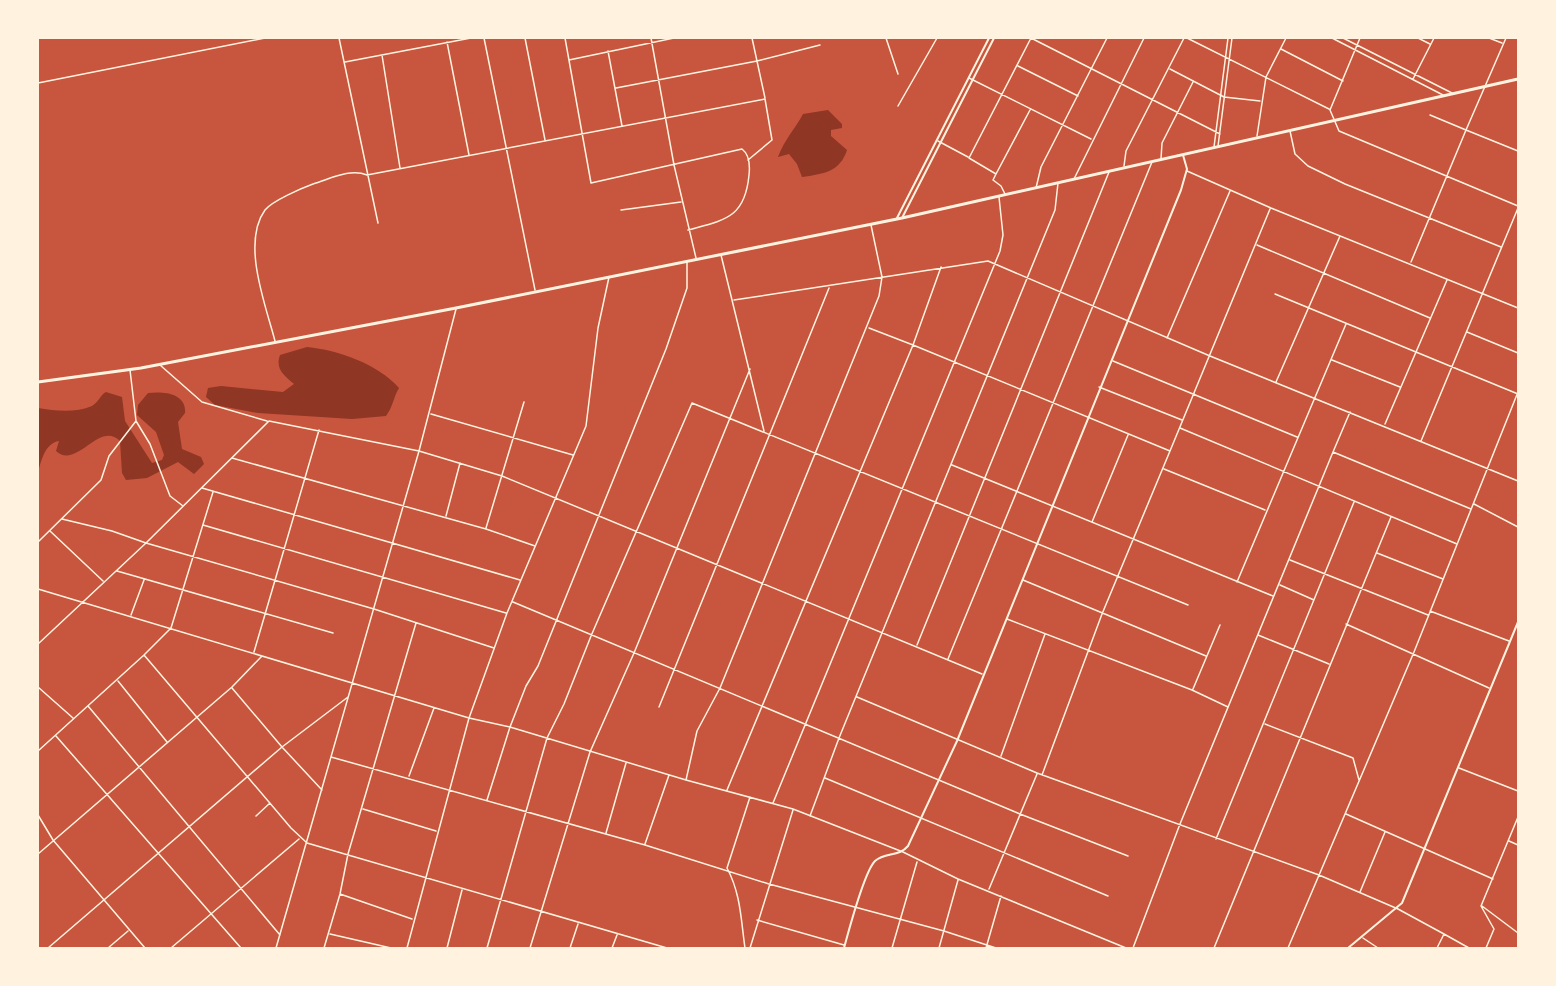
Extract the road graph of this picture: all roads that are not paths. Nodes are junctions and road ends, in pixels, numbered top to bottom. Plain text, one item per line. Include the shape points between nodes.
1 (265, 38) edge
2 (339, 38) edge
3 (471, 38) edge
4 (484, 38) edge
5 (525, 38) edge
6 (565, 38) edge
7 (651, 38) edge
8 (674, 38) edge
9 (752, 38) edge
10 (886, 38) edge
11 (932, 38) edge
12 (989, 38) edge
13 (994, 38) edge
14 (1031, 38) edge
15 (1107, 38) edge
16 (1144, 38) edge
17 (1186, 38) edge
18 (1228, 38) edge
19 (1232, 38) edge
20 (1286, 38) edge
21 (1332, 38) edge
22 (1343, 38) edge
23 (1360, 38) edge
24 (1418, 38) edge
25 (1434, 38) edge
26 (1489, 38) edge
27 (1506, 38) edge
28 (936, 39) edge
29 (447, 42) junction
30 (652, 42) junction
31 (1358, 44) junction
32 (1431, 44) junction
33 (1503, 44) junction
34 (820, 45) dead end
35 (1280, 49) junction
36 (608, 50) junction
37 (1355, 50) junction
38 (382, 55) junction
39 (1225, 58) junction
40 (568, 60) junction
41 (1229, 60) junction
42 (757, 61) junction
43 (344, 62) junction
44 (1017, 66) junction
45 (1092, 68) junction
46 (1169, 68) junction
47 (898, 74) dead end
48 (1415, 74) junction
49 (1266, 77) junction
50 (970, 78) junction
51 (659, 79) junction
52 (1413, 79) junction
53 (1518, 79) edge
54 (1194, 81) junction
55 (1343, 81) junction
56 (38, 83) edge
57 (1120, 83) junction
58 (1486, 86) junction
59 (616, 88) junction
60 (1453, 93) junction
61 (1002, 95) junction
62 (1078, 96) junction
63 (1223, 96) junction
64 (1443, 96) junction
65 (765, 99) junction
66 (1153, 99) junction
67 (1261, 101) junction
68 (898, 106) dead end
69 (1031, 109) junction
70 (1330, 110) junction
71 (1178, 112) junction
72 (1430, 115) dead end
73 (665, 118) junction
74 (1332, 120) junction
75 (1063, 125) junction
76 (622, 128) junction
77 (1290, 130) junction
78 (1466, 130) junction
79 (1216, 133) junction
80 (1220, 134) junction
81 (582, 135) junction
82 (1257, 138) junction
83 (1092, 139) junction
84 (545, 141) junction
85 (938, 141) junction
86 (1216, 147) junction
87 (506, 149) junction
88 (1518, 151) edge
89 (1182, 155) junction
90 (469, 156) junction
91 (969, 158) junction
92 (748, 160) junction
93 (1161, 160) junction
94 (1152, 161) junction
95 (674, 165) junction
96 (1124, 168) junction
97 (400, 169) junction
98 (1109, 171) junction
99 (1187, 171) junction
100 (996, 174) junction
101 (367, 175) junction
102 (1447, 177) junction
103 (1074, 179) junction
104 (1059, 182) junction
105 (1036, 188) junction
106 (1230, 190) junction
107 (1005, 194) junction
108 (999, 196) junction
109 (682, 202) junction
110 (1518, 207) edge
111 (1271, 208) junction
112 (621, 210) dead end
113 (897, 218) junction
114 (902, 218) junction
115 (1430, 218) junction
116 (378, 222) dead end
117 (871, 224) junction
118 (688, 230) junction
119 (1340, 235) junction
120 (1256, 244) junction
121 (1501, 248) junction
122 (721, 254) junction
123 (696, 259) junction
124 (687, 260) junction
125 (994, 262) junction
126 (1410, 264) junction
127 (941, 267) junction
128 (1324, 272) junction
129 (609, 276) junction
130 (882, 277) junction
131 (1028, 279) junction
132 (1447, 279) junction
133 (829, 287) junction
134 (535, 290) junction
135 (1061, 293) junction
136 (1482, 293) junction
137 (1275, 294) dead end
138 (734, 300) junction
139 (1092, 306) junction
140 (456, 308) junction
141 (1309, 308) junction
142 (1518, 308) edge
143 (1430, 318) junction
144 (1128, 321) junction
145 (1346, 324) junction
146 (868, 327) junction
147 (1466, 332) junction
148 (1167, 338) junction
149 (275, 341) junction
150 (913, 345) junction
151 (1416, 353) junction
152 (1518, 353) edge
153 (1210, 356) junction
154 (1331, 360) junction
155 (1111, 361) junction
156 (953, 362) junction
157 (159, 364) junction
158 (1451, 367) junction
159 (130, 369) junction
160 (750, 369) junction
161 (989, 377) junction
162 (38, 382) edge
163 (1276, 382) junction
164 (1099, 387) junction
165 (1401, 388) junction
166 (1020, 390) junction
167 (1518, 393) edge
168 (1194, 394) junction
169 (1315, 398) junction
170 (524, 402) dead end
171 (1052, 403) junction
172 (1350, 411) junction
173 (430, 414) junction
174 (729, 417) junction
175 (1088, 417) junction
176 (1183, 420) junction
177 (136, 421) junction
178 (267, 421) junction
179 (1384, 425) junction
180 (1180, 428) junction
181 (319, 429) junction
182 (764, 431) junction
183 (1129, 434) junction
184 (771, 435) junction
185 (513, 437) junction
186 (1298, 438) junction
187 (1421, 441) junction
188 (1170, 451) junction
189 (419, 452) junction
190 (814, 452) junction
191 (1333, 452) junction
192 (575, 456) junction
193 (232, 458) junction
194 (461, 462) junction
195 (952, 465) junction
196 (1163, 468) junction
197 (1488, 470) junction
198 (860, 471) junction
199 (1282, 473) junction
200 (502, 476) junction
201 (305, 477) junction
202 (985, 477) junction
203 (1518, 481) edge
204 (201, 487) junction
205 (1318, 487) junction
206 (900, 488) junction
207 (1016, 491) junction
208 (213, 492) junction
209 (556, 499) junction
210 (937, 502) junction
211 (1354, 502) junction
212 (1474, 504) junction
213 (403, 505) junction
214 (183, 506) junction
215 (1051, 507) junction
216 (1472, 510) junction
217 (1265, 511) junction
218 (293, 514) junction
219 (598, 516) junction
220 (969, 517) junction
221 (1391, 517) junction
222 (446, 518) junction
223 (62, 519) junction
224 (1092, 523) junction
225 (203, 525) junction
226 (1518, 527) edge
227 (486, 529) junction
228 (1001, 529) junction
229 (635, 530) junction
230 (49, 531) junction
231 (1133, 540) junction
232 (38, 542) edge
233 (393, 542) junction
234 (146, 543) junction
235 (1037, 544) junction
236 (1458, 544) junction
237 (535, 546) junction
238 (675, 547) junction
239 (284, 548) junction
240 (1376, 553) junction
241 (193, 557) junction
242 (1289, 559) junction
243 (717, 563) junction
244 (116, 571) junction
245 (1325, 574) junction
246 (383, 576) junction
247 (1118, 577) junction
248 (144, 579) junction
249 (1443, 579) junction
250 (274, 580) junction
251 (521, 580) junction
252 (1022, 580) junction
253 (104, 582) junction
254 (1237, 582) junction
255 (760, 583) junction
256 (1278, 585) junction
257 (1362, 588) junction
258 (38, 589) edge
259 (183, 591) junction
260 (1273, 597) junction
261 (1315, 600) junction
262 (81, 602) junction
263 (512, 602) junction
264 (806, 602) junction
265 (1188, 605) dead end
266 (374, 609) junction
267 (1430, 611) junction
268 (507, 613) junction
269 (264, 614) junction
270 (1102, 614) junction
271 (1429, 615) junction
272 (131, 616) junction
273 (847, 618) junction
274 (1007, 619) junction
275 (556, 621) junction
276 (416, 622) junction
277 (1518, 622) edge
278 (1346, 624) junction
279 (1220, 626) dead end
280 (171, 628) junction
281 (333, 633) dead end
282 (884, 633) junction
283 (1045, 634) junction
284 (1258, 635) junction
285 (591, 636) junction
286 (1510, 642) junction
287 (38, 645) edge
288 (917, 646) junction
289 (495, 648) junction
290 (1089, 649) junction
291 (1294, 650) junction
292 (254, 652) junction
293 (1414, 652) junction
294 (634, 653) junction
295 (144, 655) junction
296 (263, 655) junction
297 (1206, 656) junction
298 (948, 659) junction
299 (1329, 665) junction
300 (674, 670) junction
301 (984, 675) junction
302 (117, 680) junction
303 (353, 682) junction
304 (38, 687) edge
305 (232, 687) junction
306 (720, 688) junction
307 (1490, 688) junction
308 (1192, 690) junction
309 (395, 694) junction
310 (349, 697) junction
311 (856, 697) junction
312 (88, 706) junction
313 (434, 707) junction
314 (659, 707) dead end
315 (764, 707) junction
316 (1228, 707) junction
317 (198, 717) junction
318 (469, 718) junction
319 (74, 719) junction
320 (804, 724) junction
321 (1264, 724) junction
322 (510, 727) junction
323 (55, 736) junction
324 (547, 738) junction
325 (839, 738) junction
326 (1299, 738) junction
327 (957, 741) junction
328 (168, 743) junction
329 (282, 747) junction
330 (38, 751) edge
331 (590, 752) junction
332 (332, 757) junction
333 (1000, 757) junction
334 (626, 763) junction
335 (140, 767) junction
336 (1458, 767) junction
337 (373, 768) junction
338 (1037, 773) junction
339 (669, 775) junction
340 (1042, 775) junction
341 (249, 776) junction
342 (408, 778) junction
343 (824, 778) junction
344 (686, 780) junction
345 (939, 780) junction
346 (1360, 780) junction
347 (322, 790) junction
348 (449, 790) junction
349 (727, 790) junction
350 (1518, 791) edge
351 (107, 795) junction
352 (751, 796) junction
353 (486, 801) junction
354 (773, 802) junction
355 (271, 803) junction
356 (362, 808) junction
357 (793, 809) junction
358 (527, 813) junction
359 (1020, 814) junction
360 (1346, 814) junction
361 (38, 815) edge
362 (256, 816) dead end
363 (810, 816) junction
364 (1518, 817) edge
365 (920, 818) junction
366 (567, 823) junction
367 (1180, 824) junction
368 (189, 826) junction
369 (437, 831) junction
370 (1385, 831) junction
371 (606, 834) junction
372 (300, 838) junction
373 (1216, 839) junction
374 (53, 840) junction
375 (1508, 841) junction
376 (307, 843) junction
377 (645, 844) junction
378 (1518, 845) edge
379 (1427, 849) junction
380 (903, 852) junction
381 (1253, 852) junction
382 (38, 854) edge
383 (157, 854) junction
384 (348, 854) junction
385 (1003, 854) junction
386 (1128, 856) dead end
387 (918, 861) junction
388 (727, 868) junction
389 (1319, 875) junction
390 (424, 879) junction
391 (958, 879) junction
392 (1492, 879) junction
393 (769, 884) junction
394 (241, 889) junction
395 (462, 890) junction
396 (988, 890) junction
397 (1359, 892) junction
398 (340, 894) junction
399 (1001, 895) junction
400 (1108, 896) dead end
401 (104, 900) junction
402 (501, 901) junction
403 (1481, 906) junction
404 (858, 908) junction
405 (1398, 909) junction
406 (542, 912) junction
407 (210, 916) junction
408 (413, 919) junction
409 (757, 920) junction
410 (900, 920) junction
411 (578, 923) junction
412 (129, 930) junction
413 (944, 931) junction
414 (329, 933) junction
415 (1518, 933) edge
416 (617, 934) junction
417 (1444, 934) junction
418 (280, 935) junction
419 (1363, 938) junction
420 (652, 944) junction
421 (844, 947) edge
422 (986, 947) edge
423 (48, 948) edge
424 (108, 948) edge
425 (146, 948) edge
426 (171, 948) edge
427 (241, 948) edge
428 (276, 948) edge
429 (324, 948) edge
430 (390, 948) edge
431 (407, 948) edge
432 (447, 948) edge
433 (487, 948) edge
434 (530, 948) edge
435 (570, 948) edge
436 (612, 948) edge
437 (651, 948) edge
438 (667, 948) edge
439 (744, 948) edge
440 (750, 948) edge
441 (892, 948) edge
442 (939, 948) edge
443 (996, 948) edge
444 (1126, 948) edge
445 (1133, 948) edge
446 (1214, 948) edge
447 (1288, 948) edge
448 (1348, 948) edge
449 (1378, 948) edge
450 (1437, 948) edge
451 (1469, 948) edge
452 (1486, 948) edge

1 - 56 street
2 - 43 street
3 - 29 street
4 - 87 street
5 - 84 street
6 - 40 street
7 - 30 street
8 - 30 street
9 - 42 street
10 - 47 street
11 - 28 street
12 - 50 street
13 - 50 street
14 - 44 street
14 - 45 street
15 - 45 street
16 - 57 street
17 - 39 street
17 - 46 street
18 - 39 street
19 - 41 street
20 - 35 street
21 - 37 street
22 - 31 street
23 - 31 street
24 - 32 street
25 - 32 street
26 - 33 street
27 - 33 street
28 - 68 street
29 - 38 street
29 - 90 street
30 - 36 street
30 - 51 street
31 - 37 street
31 - 48 street
32 - 48 street
33 - 58 street
34 - 42 street
35 - 49 street
35 - 55 street
36 - 40 street
36 - 59 street
37 - 52 street
37 - 55 street
38 - 43 street
38 - 97 street
39 - 41 street
39 - 63 street
40 - 81 street
41 - 49 street
41 - 63 street
42 - 51 street
42 - 65 street
43 - 101 street
44 - 61 street
44 - 62 street
45 - 57 street
45 - 62 street
46 - 54 street
46 - 66 street
48 - 52 street
48 - 60 street
49 - 67 street
49 - 70 street
50 - 61 street
50 - 85 street
51 - 59 street
51 - 73 street
52 - 64 street
53 - 58 highway
54 - 63 street
54 - 71 street
55 - 70 street
57 - 66 street
57 - 83 street
58 - 60 highway
58 - 78 street
59 - 76 street
60 - 64 highway
61 - 69 street
61 - 91 street
62 - 75 street
63 - 67 street
63 - 79 street
63 - 80 street
64 - 74 highway
65 - 73 street
65 - 92 street via 772,140
66 - 71 street
66 - 96 street via 1126,151
67 - 82 street
69 - 75 street
69 - 100 street
70 - 74 street
71 - 79 street
71 - 93 street via 1162,143
72 - 78 street
73 - 76 street
73 - 95 street
74 - 77 highway
74 - 102 street via 1342,133
75 - 83 street
75 - 105 street via 1041,167
76 - 81 street
77 - 82 highway
77 - 115 street via 1295,154 1308,166
78 - 88 street
78 - 102 street
79 - 80 street
79 - 86 street
80 - 86 street
81 - 84 street
81 - 95 street via 591,183
82 - 86 highway
83 - 103 street
84 - 87 street
85 - 91 street
85 - 113 street
85 - 114 street
86 - 89 highway
87 - 90 street
87 - 134 street
89 - 93 highway
89 - 99 street
90 - 97 street
91 - 100 street
92 - 95 street via 742,149
92 - 118 street via 747,192 739,209 724,220
93 - 94 highway
94 - 96 highway
94 - 139 street
95 - 109 street
96 - 98 highway
97 - 101 street
98 - 103 highway
98 - 135 street
99 - 106 street
99 - 144 street
100 - 107 street via 993,180
101 - 116 street
101 - 149 street via 356,172 303,187 270,204 261,216 256,232 256,271
102 - 110 street
102 - 115 street
103 - 104 highway
104 - 105 highway
104 - 131 street via 1055,210
105 - 107 highway
106 - 111 street
106 - 148 street
107 - 108 highway
108 - 114 highway
108 - 125 street via 1003,235
109 - 112 street
109 - 118 street
110 - 121 street
111 - 119 street
111 - 120 street
113 - 114 highway
113 - 117 highway
115 - 121 street
115 - 126 street
117 - 122 highway
117 - 130 street
118 - 123 street
119 - 126 street
119 - 128 street
120 - 128 street
120 - 153 street
121 - 136 street
122 - 123 highway
122 - 138 street
123 - 124 highway
124 - 129 highway
124 - 219 street via 688,283 682,306
125 - 127 street
125 - 131 street
125 - 156 street
126 - 132 street
127 - 130 street
127 - 150 street
128 - 141 street
128 - 143 street
129 - 134 highway
129 - 192 street via 586,426
130 - 133 street
130 - 146 street
131 - 135 street
131 - 161 street
132 - 136 street
132 - 143 street
133 - 138 street
133 - 184 street
134 - 140 highway
135 - 139 street
135 - 166 street
136 - 142 street
136 - 147 street
137 - 141 street
138 - 160 street
139 - 144 street
139 - 171 street
140 - 149 highway
140 - 173 street
141 - 145 street
141 - 163 street
143 - 151 street
144 - 148 street
144 - 155 street
145 - 151 street
145 - 154 street
146 - 150 street
146 - 190 street
147 - 152 street
147 - 158 street
148 - 153 street
149 - 157 highway
150 - 156 street
150 - 198 street
151 - 158 street
151 - 165 street
153 - 163 street
153 - 168 street
154 - 165 street
154 - 169 street
155 - 164 street
155 - 168 street
156 - 161 street
156 - 206 street
157 - 159 highway
157 - 178 street via 202,402
158 - 167 street
158 - 187 street
159 - 162 highway
159 - 177 street
160 - 174 street
160 - 182 street
161 - 166 street
161 - 195 street
163 - 169 street
164 - 175 street
164 - 176 street
165 - 179 street
166 - 171 street
166 - 202 street
167 - 197 street
168 - 176 street
168 - 186 street
169 - 172 street
169 - 186 street
170 - 185 street
171 - 175 street
171 - 207 street
172 - 179 street
172 - 191 street
173 - 185 street
173 - 189 street
174 - 182 street
174 - 229 street via 696,403 688,406
174 - 238 street
175 - 183 street
175 - 215 street
176 - 180 street
177 - 214 street via 150,444 170,496
177 - 223 street via 109,456 101,480
178 - 181 street
178 - 193 street
179 - 187 street
180 - 188 street
180 - 199 street
181 - 189 street
181 - 201 street
182 - 184 street
183 - 188 street
183 - 224 street
184 - 190 street
184 - 243 street
185 - 192 street
185 - 200 street
186 - 199 street
187 - 197 street
188 - 196 street
189 - 194 street
189 - 213 street
190 - 198 street
190 - 255 street
191 - 205 street
191 - 216 street
192 - 209 street
193 - 201 street
193 - 204 street
194 - 200 street
194 - 222 street
195 - 202 street
195 - 210 street
196 - 217 street
196 - 231 street
197 - 203 street
197 - 212 street
198 - 206 street
198 - 264 street
199 - 205 street
199 - 217 street
200 - 209 street
200 - 227 street
201 - 213 street
201 - 218 street
202 - 207 street
202 - 220 street
204 - 208 street
204 - 214 street
205 - 211 street
205 - 242 street
206 - 210 street
206 - 273 street
207 - 215 street
207 - 228 street
208 - 218 street
208 - 225 street
209 - 219 street
209 - 237 street
210 - 220 street
210 - 282 street
211 - 221 street
211 - 245 street
212 - 216 street
212 - 226 street
213 - 222 street
213 - 233 street
214 - 234 street
215 - 224 street
215 - 235 street
216 - 236 street
217 - 254 street
218 - 233 street
218 - 239 street
219 - 229 street
219 - 275 street
220 - 228 street
220 - 288 street
221 - 236 street
221 - 240 street
222 - 227 street
223 - 230 street
223 - 234 street
224 - 231 street
225 - 239 street
225 - 241 street
227 - 237 street
228 - 235 street
228 - 298 street
229 - 238 street
229 - 285 street
230 - 232 street
230 - 253 street
231 - 247 street
231 - 254 street
233 - 246 street
233 - 251 street
234 - 241 street
234 - 244 street
235 - 247 street
235 - 252 street
236 - 249 street
237 - 251 street
238 - 243 street
238 - 294 street
239 - 246 street
239 - 250 street
240 - 249 street
240 - 257 street
241 - 250 street
241 - 259 street
242 - 245 street
242 - 256 street
243 - 255 street
243 - 300 street
244 - 248 street
244 - 253 street
245 - 257 street
245 - 261 street
246 - 266 street
246 - 268 street
247 - 265 street
247 - 270 street
248 - 259 street
248 - 272 street
249 - 267 street
250 - 266 street
250 - 269 street
251 - 263 street
252 - 270 street
252 - 274 street
253 - 262 street
254 - 260 street
255 - 264 street
255 - 306 street
256 - 260 street
256 - 261 street
257 - 271 street
257 - 278 street
258 - 262 street
259 - 269 street
259 - 280 street
260 - 284 street
261 - 291 street
262 - 272 street
262 - 287 street
263 - 268 street
263 - 275 street
264 - 273 street
264 - 315 street
266 - 276 street
266 - 303 street
267 - 271 street
267 - 286 street
268 - 289 street
269 - 281 street
269 - 292 street
270 - 290 street
270 - 297 street
271 - 293 street
272 - 280 street
273 - 282 street
273 - 320 street
274 - 283 street
274 - 301 street
275 - 285 street
275 - 322 street
276 - 289 street
276 - 309 street
277 - 286 street
278 - 293 street
278 - 299 street
279 - 297 street
280 - 292 street
280 - 295 street
282 - 288 street
282 - 311 street
283 - 290 street
283 - 333 street
284 - 291 street
284 - 316 street
285 - 294 street
285 - 324 street
286 - 307 street
288 - 298 street
289 - 318 street
290 - 308 street
290 - 340 street
291 - 299 street
291 - 321 street
292 - 296 street
293 - 307 street
293 - 346 street
294 - 300 street
294 - 331 street
295 - 302 street
295 - 317 street
296 - 303 street
296 - 305 street
297 - 308 street
298 - 301 street
299 - 326 street
300 - 306 street
300 - 314 street
301 - 327 street
302 - 312 street
302 - 328 street
303 - 309 street
303 - 310 street
304 - 319 street
305 - 317 street
305 - 329 street
306 - 315 street
306 - 344 street via 697,731
307 - 336 street
308 - 316 street
309 - 313 street
309 - 337 street
310 - 329 street
310 - 332 street
311 - 325 street
311 - 327 street
312 - 319 street
312 - 335 street
313 - 318 street
313 - 342 street
315 - 320 street
315 - 349 street
316 - 367 street
317 - 328 street
317 - 341 street
318 - 322 street
318 - 348 street
319 - 323 street
320 - 325 street
320 - 354 street
321 - 326 street
321 - 373 street
322 - 324 street
322 - 353 street
323 - 330 street
323 - 351 street
324 - 331 street
324 - 358 street
325 - 343 street
325 - 345 street
326 - 346 street via 1353,758
326 - 381 street
327 - 333 street
327 - 345 street
328 - 335 street
329 - 341 street
329 - 347 street
331 - 334 street
331 - 366 street
332 - 337 street
332 - 347 street
333 - 338 street
334 - 339 street
334 - 371 street
335 - 351 street
335 - 368 street
336 - 350 street
336 - 379 street
337 - 342 street
337 - 356 street
338 - 340 street
338 - 359 street
339 - 344 street
339 - 377 street
340 - 367 street
341 - 355 street
341 - 368 street
342 - 348 street
343 - 363 street
343 - 365 street
344 - 349 street
345 - 359 street
345 - 365 street
346 - 360 street
347 - 376 street
348 - 353 street
348 - 369 street
349 - 352 street
351 - 374 street
351 - 383 street
352 - 354 street
352 - 388 street
353 - 358 street
354 - 357 street
355 - 362 street
355 - 372 street
356 - 369 street
356 - 384 street
357 - 363 street
357 - 393 street
358 - 366 street
358 - 402 street
359 - 385 street
359 - 386 street
360 - 370 street
360 - 389 street
361 - 374 street
363 - 380 street
364 - 375 street
365 - 380 street
365 - 385 street
366 - 371 street
366 - 406 street
367 - 373 street
367 - 445 street
368 - 383 street
368 - 394 street
369 - 390 street
370 - 379 street
370 - 397 street
371 - 377 street
372 - 376 street
372 - 394 street
373 - 381 street
374 - 382 street
374 - 401 street
375 - 378 street
375 - 392 street
376 - 384 street
376 - 418 street
377 - 388 street
379 - 392 street
379 - 405 street
380 - 387 street
380 - 404 street via 874,862 868,870
381 - 389 street
381 - 446 street
383 - 401 street
383 - 407 street
384 - 390 street
384 - 398 street
385 - 396 street
385 - 400 street
387 - 391 street
387 - 410 street
388 - 393 street
388 - 439 street via 735,882
389 - 397 street
389 - 447 street
390 - 395 street
390 - 408 street
391 - 396 street
391 - 413 street
392 - 403 street
393 - 404 street
393 - 409 street
394 - 407 street
394 - 418 street
395 - 402 street
395 - 432 street
396 - 399 street
397 - 405 street
398 - 408 street
398 - 414 street
399 - 422 street
399 - 444 street
401 - 412 street
401 - 423 street
402 - 406 street
402 - 433 street
403 - 415 street
403 - 452 street via 1494,929
404 - 410 street
404 - 421 street
405 - 417 street
405 - 419 street
406 - 411 street
406 - 434 street
407 - 426 street
407 - 427 street
408 - 431 street
409 - 421 street
409 - 440 street
410 - 413 street
410 - 441 street
411 - 416 street
411 - 435 street
412 - 424 street
412 - 425 street
413 - 422 street
413 - 442 street
414 - 429 street
414 - 430 street
416 - 420 street
416 - 436 street
417 - 450 street
417 - 451 street
418 - 428 street
419 - 448 street
419 - 449 street
420 - 437 street
420 - 438 street
422 - 443 street

